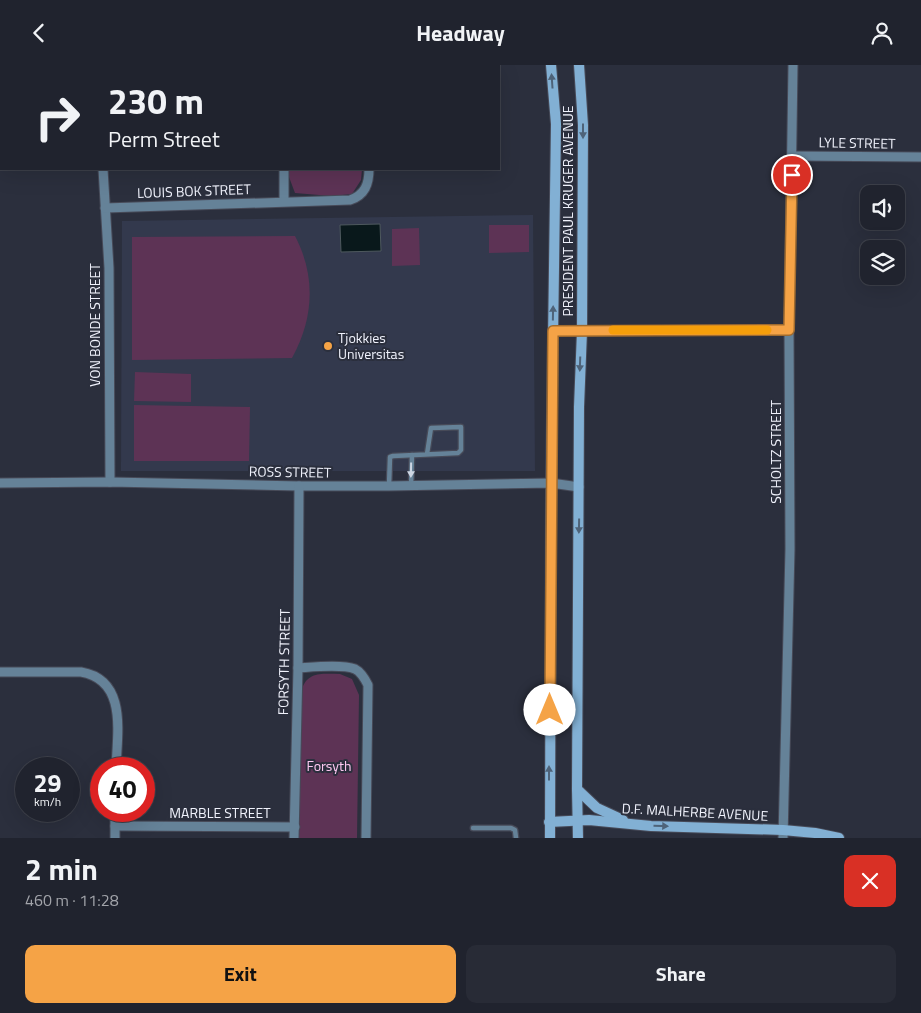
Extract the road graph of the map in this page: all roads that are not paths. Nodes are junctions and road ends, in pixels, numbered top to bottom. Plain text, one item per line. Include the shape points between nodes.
1 (551, 65) edge
2 (579, 65) edge
3 (793, 65) edge
4 (793, 156) junction
5 (921, 157) edge
6 (103, 170) edge
7 (284, 170) edge
8 (369, 170) edge
9 (284, 201) junction
10 (105, 208) junction
11 (789, 330) junction
12 (553, 331) junction
13 (582, 331) junction
14 (427, 454) junction
15 (412, 455) junction
16 (110, 482) junction
17 (0, 483) edge
18 (551, 483) junction
19 (299, 486) junction
20 (389, 486) junction
21 (411, 486) junction
22 (580, 487) junction
23 (298, 668) junction
24 (0, 672) edge
25 (116, 757) edge
26 (577, 789) junction
27 (577, 820) junction
28 (115, 822) edge
29 (550, 822) junction
30 (632, 823) junction
31 (115, 826) junction
32 (295, 827) junction
33 (473, 828) dead end
34 (783, 834) edge
35 (115, 838) edge
36 (294, 838) edge
37 (366, 838) edge
38 (516, 838) edge
39 (550, 838) edge
40 (578, 838) edge
41 (839, 838) edge

12 -> 1 street, PRESIDENT PAUL KRUGER AVENUE via 556,123
2 -> 13 street, PRESIDENT PAUL KRUGER AVENUE via 583,125
3 - 4 street, SCHOLTZ STREET
4 - 5 street, LYLE STREET
4 - 11 street, SCHOLTZ STREET
6 - 10 street, VON BONDE STREET
7 - 9 street
8 - 9 street, LOUIS BOK STREET via 364,193 350,200
9 - 10 street, LOUIS BOK STREET
10 - 16 street, VON BONDE STREET via 109,268
11 - 13 street
11 - 34 street, SCHOLTZ STREET via 790,549
12 - 13 street
12 - 18 street, PRESIDENT PAUL KRUGER AVENUE
13 -> 22 street, PRESIDENT PAUL KRUGER AVENUE
14 - 14 lane via 460,452 460,427 431,428
14 - 15 lane
15 - 20 lane via 390,457
15 -> 21 lane
16 - 17 street, ROSS STREET
16 - 19 street, ROSS STREET
18 - 21 street, ROSS STREET
18 - 22 street, ROSS STREET
29 -> 18 street, PRESIDENT PAUL KRUGER AVENUE
19 - 20 street, ROSS STREET
19 - 23 street, FORSYTH STREET
20 - 21 street, ROSS STREET
22 -> 26 street, PRESIDENT PAUL KRUGER AVENUE
23 - 32 street, FORSYTH STREET
23 - 37 street via 356,670 368,685
24 - 25 street via 81,672 101,679 114,697 117,708
26 - 27 street, PRESIDENT PAUL KRUGER AVENUE
26 - 30 street via 597,808
27 - 29 street, D.F. MALHERBE AVENUE
27 - 30 street, D.F. MALHERBE AVENUE
27 - 40 street, PRESIDENT PAUL KRUGER AVENUE
28 - 31 street
29 - 39 street, PRESIDENT PAUL KRUGER AVENUE
30 -> 34 street, D.F. MALHERBE AVENUE
31 - 32 street, MARBLE STREET
31 - 35 street
32 - 36 street, FORSYTH STREET
33 - 38 lane via 511,828 515,830
34 - 41 street, D.F. MALHERBE AVENUE via 815,833

